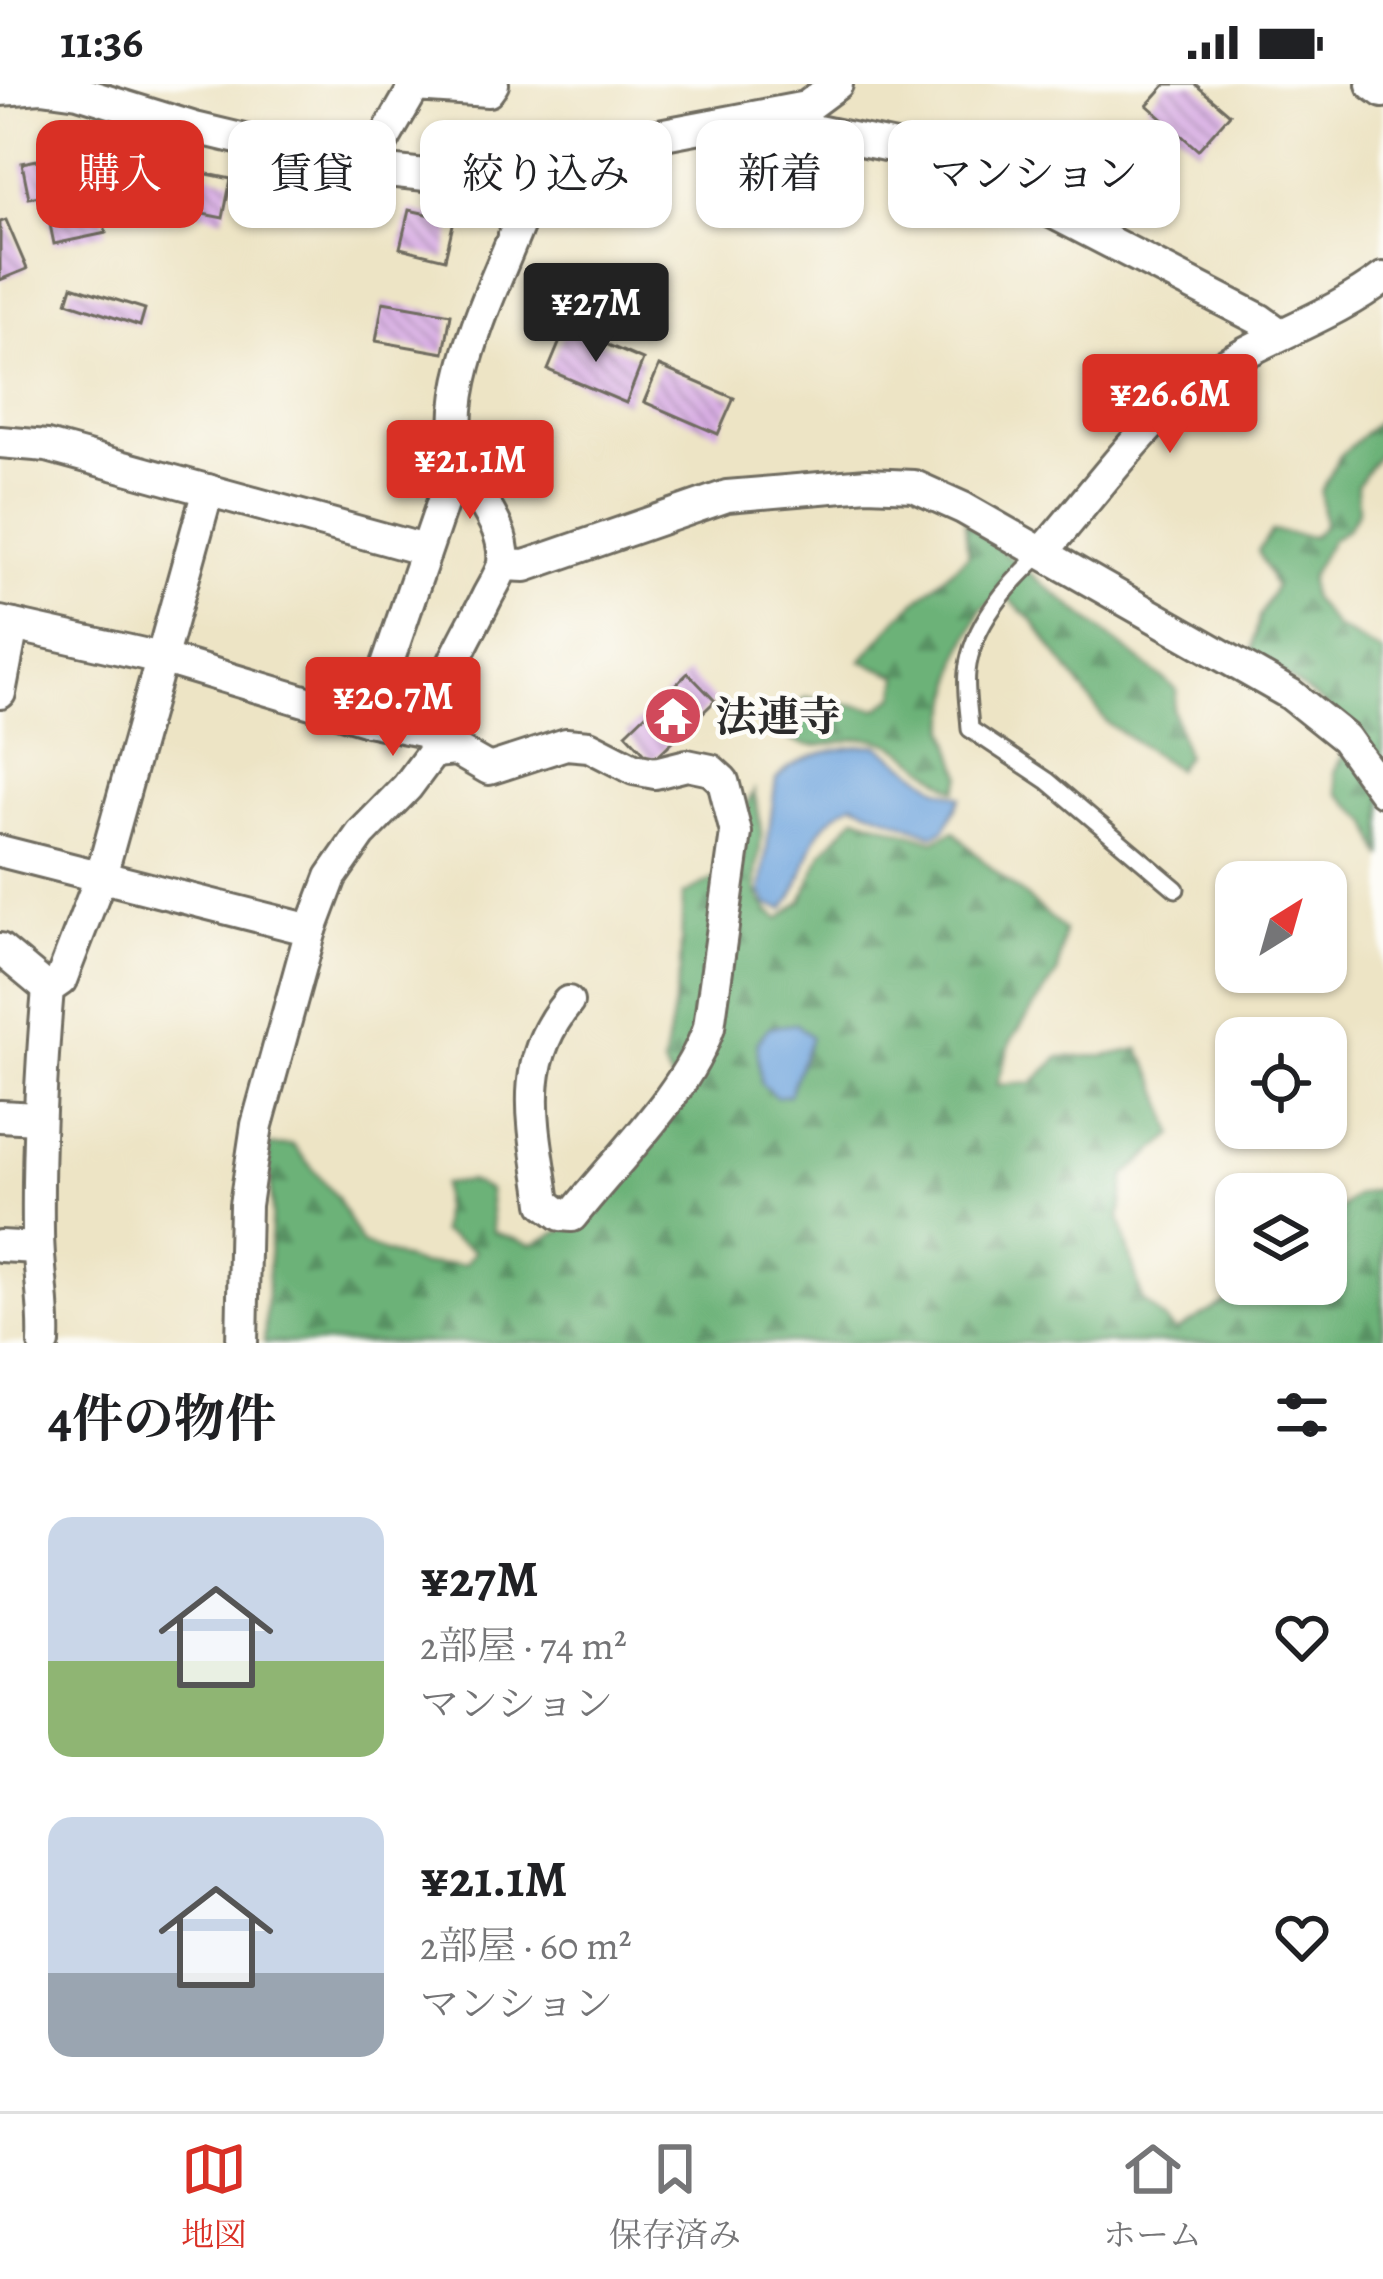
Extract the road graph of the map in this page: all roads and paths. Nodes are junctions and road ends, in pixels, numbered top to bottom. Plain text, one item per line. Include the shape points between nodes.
1 (493, 84) edge
2 (837, 84) edge
3 (1372, 84) edge
4 (0, 90) edge
5 (1383, 92) edge
6 (768, 117) junction
7 (395, 120) edge
8 (672, 133) edge
9 (228, 136) edge
10 (517, 228) edge
11 (1383, 278) edge
12 (1280, 334) junction
13 (0, 442) edge
14 (462, 462) junction
15 (208, 490) junction
16 (425, 550) junction
17 (1042, 553) junction
18 (503, 565) junction
19 (6, 623) edge
20 (161, 658) junction
21 (0, 693) edge
22 (368, 720) junction
23 (432, 742) junction
24 (1383, 791) edge
25 (0, 850) edge
26 (100, 876) junction
27 (1175, 889) dead end
28 (311, 930) junction
29 (0, 949) edge
30 (49, 989) junction
31 (568, 1001) dead end
32 (0, 1116) edge
33 (37, 1118) junction
34 (0, 1246) edge
35 (38, 1248) junction
36 (44, 1343) edge
37 (242, 1343) edge

1 - 7 street via 488,92 415,86
2 - 6 street via 806,107
3 - 5 street
4 - 9 street via 78,92
6 - 8 street
6 - 12 street via 972,171
10 - 14 street via 458,391
11 - 12 street via 1350,303
12 - 17 street via 1171,404
13 - 15 street via 47,446
14 - 16 street
14 - 18 street via 498,531
15 - 16 street
15 - 20 street
16 - 22 street
17 - 18 street via 914,486 867,484 727,496 525,566
17 - 24 street via 1290,694 1345,738
17 - 27 lane via 993,607 970,658 970,729 1065,794
18 - 23 street via 440,693
19 - 20 street
19 - 21 street
20 - 22 street
20 - 26 street
22 - 23 street
23 - 28 street via 407,787 331,877
23 - 31 street via 489,769 566,744 589,746 634,770 687,765 723,781 736,833 700,1054 572,1216 545,1203 532,1103 538,1048
25 - 26 street
26 - 28 street
26 - 30 street via 61,980
28 - 37 street via 256,1125
29 - 30 street
30 - 33 street
32 - 33 street
33 - 35 street
34 - 35 street
35 - 36 street

